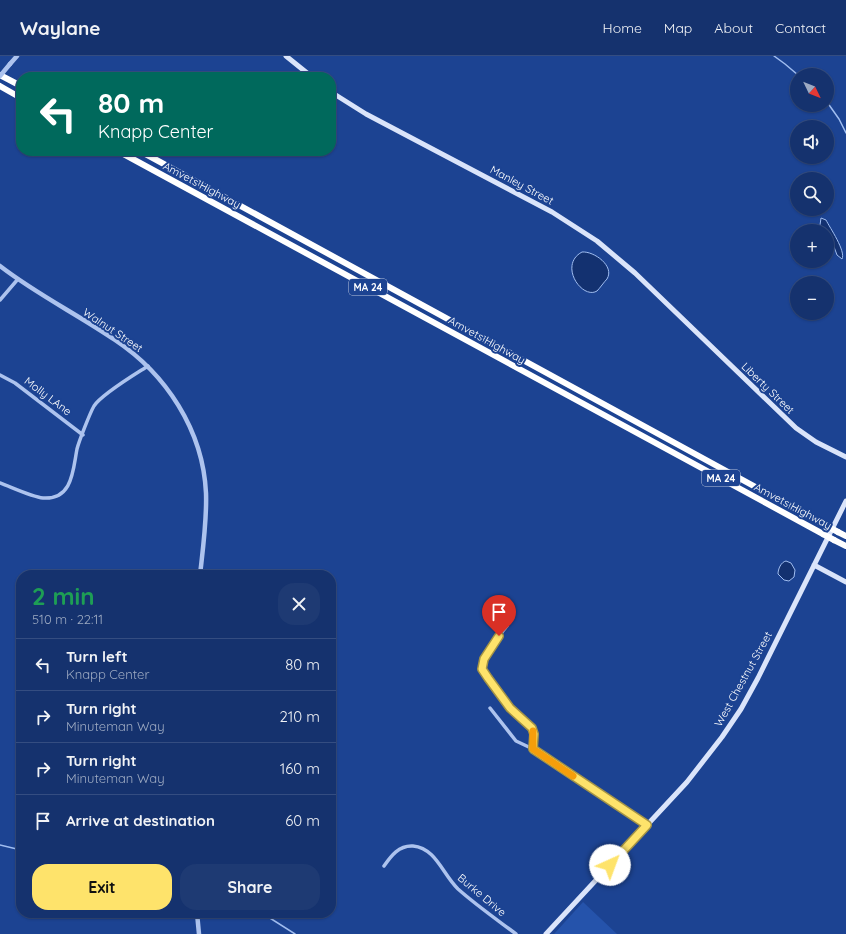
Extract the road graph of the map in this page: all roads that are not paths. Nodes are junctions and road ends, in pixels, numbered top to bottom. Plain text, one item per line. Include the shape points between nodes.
1 (17, 56) edge
2 (286, 56) edge
3 (306, 72) edge
4 (0, 76) edge
5 (16, 84) edge
6 (0, 86) edge
7 (16, 95) edge
8 (336, 95) edge
9 (127, 156) edge
10 (149, 156) edge
11 (0, 266) edge
12 (18, 279) junction
13 (0, 300) edge
14 (685, 322) joint
15 (148, 366) junction
16 (0, 375) edge
17 (83, 435) junction
18 (846, 457) edge
19 (0, 483) edge
20 (846, 501) edge
21 (846, 536) edge
22 (846, 546) edge
23 (814, 565) junction
24 (200, 570) edge
25 (846, 582) edge
26 (507, 626) dead end
27 (490, 708) dead end
28 (533, 749) junction
29 (647, 825) junction
30 (384, 866) dead end
31 (197, 918) edge
32 (199, 934) edge
33 (516, 934) edge
34 (546, 934) edge

1 - 4 street, bridge
2 - 3 main road
4 - 5 highway
6 - 7 highway
8 - 14 main road, Manley Street via 366,114 575,226 616,256
9 - 22 highway, Amvets Highway / MA 24, bridge
10 - 21 highway, Amvets Highway / MA 24, bridge
11 - 12 street, Walnut Street
12 - 13 street
12 - 15 street, Walnut Street via 114,339
14 - 18 main road, Liberty Street via 796,428 816,442
15 - 17 street via 102,397 94,406
15 - 24 street, Walnut Street via 182,410 201,460 206,503
16 - 17 street, Molly LAne via 15,383
17 - 19 street via 69,485 62,492 51,498 42,498
20 - 23 main road, West Chestnut Street
23 - 25 main road
23 - 29 main road, West Chestnut Street via 758,678 732,722 699,768
26 - 28 street via 486,656 482,669 510,708 532,728
27 - 28 street via 516,741
28 - 29 street
29 - 34 main road, West Chestnut Street
30 - 33 street, Burke Drive via 394,853 402,848 421,848 431,855 457,888
31 - 32 street

